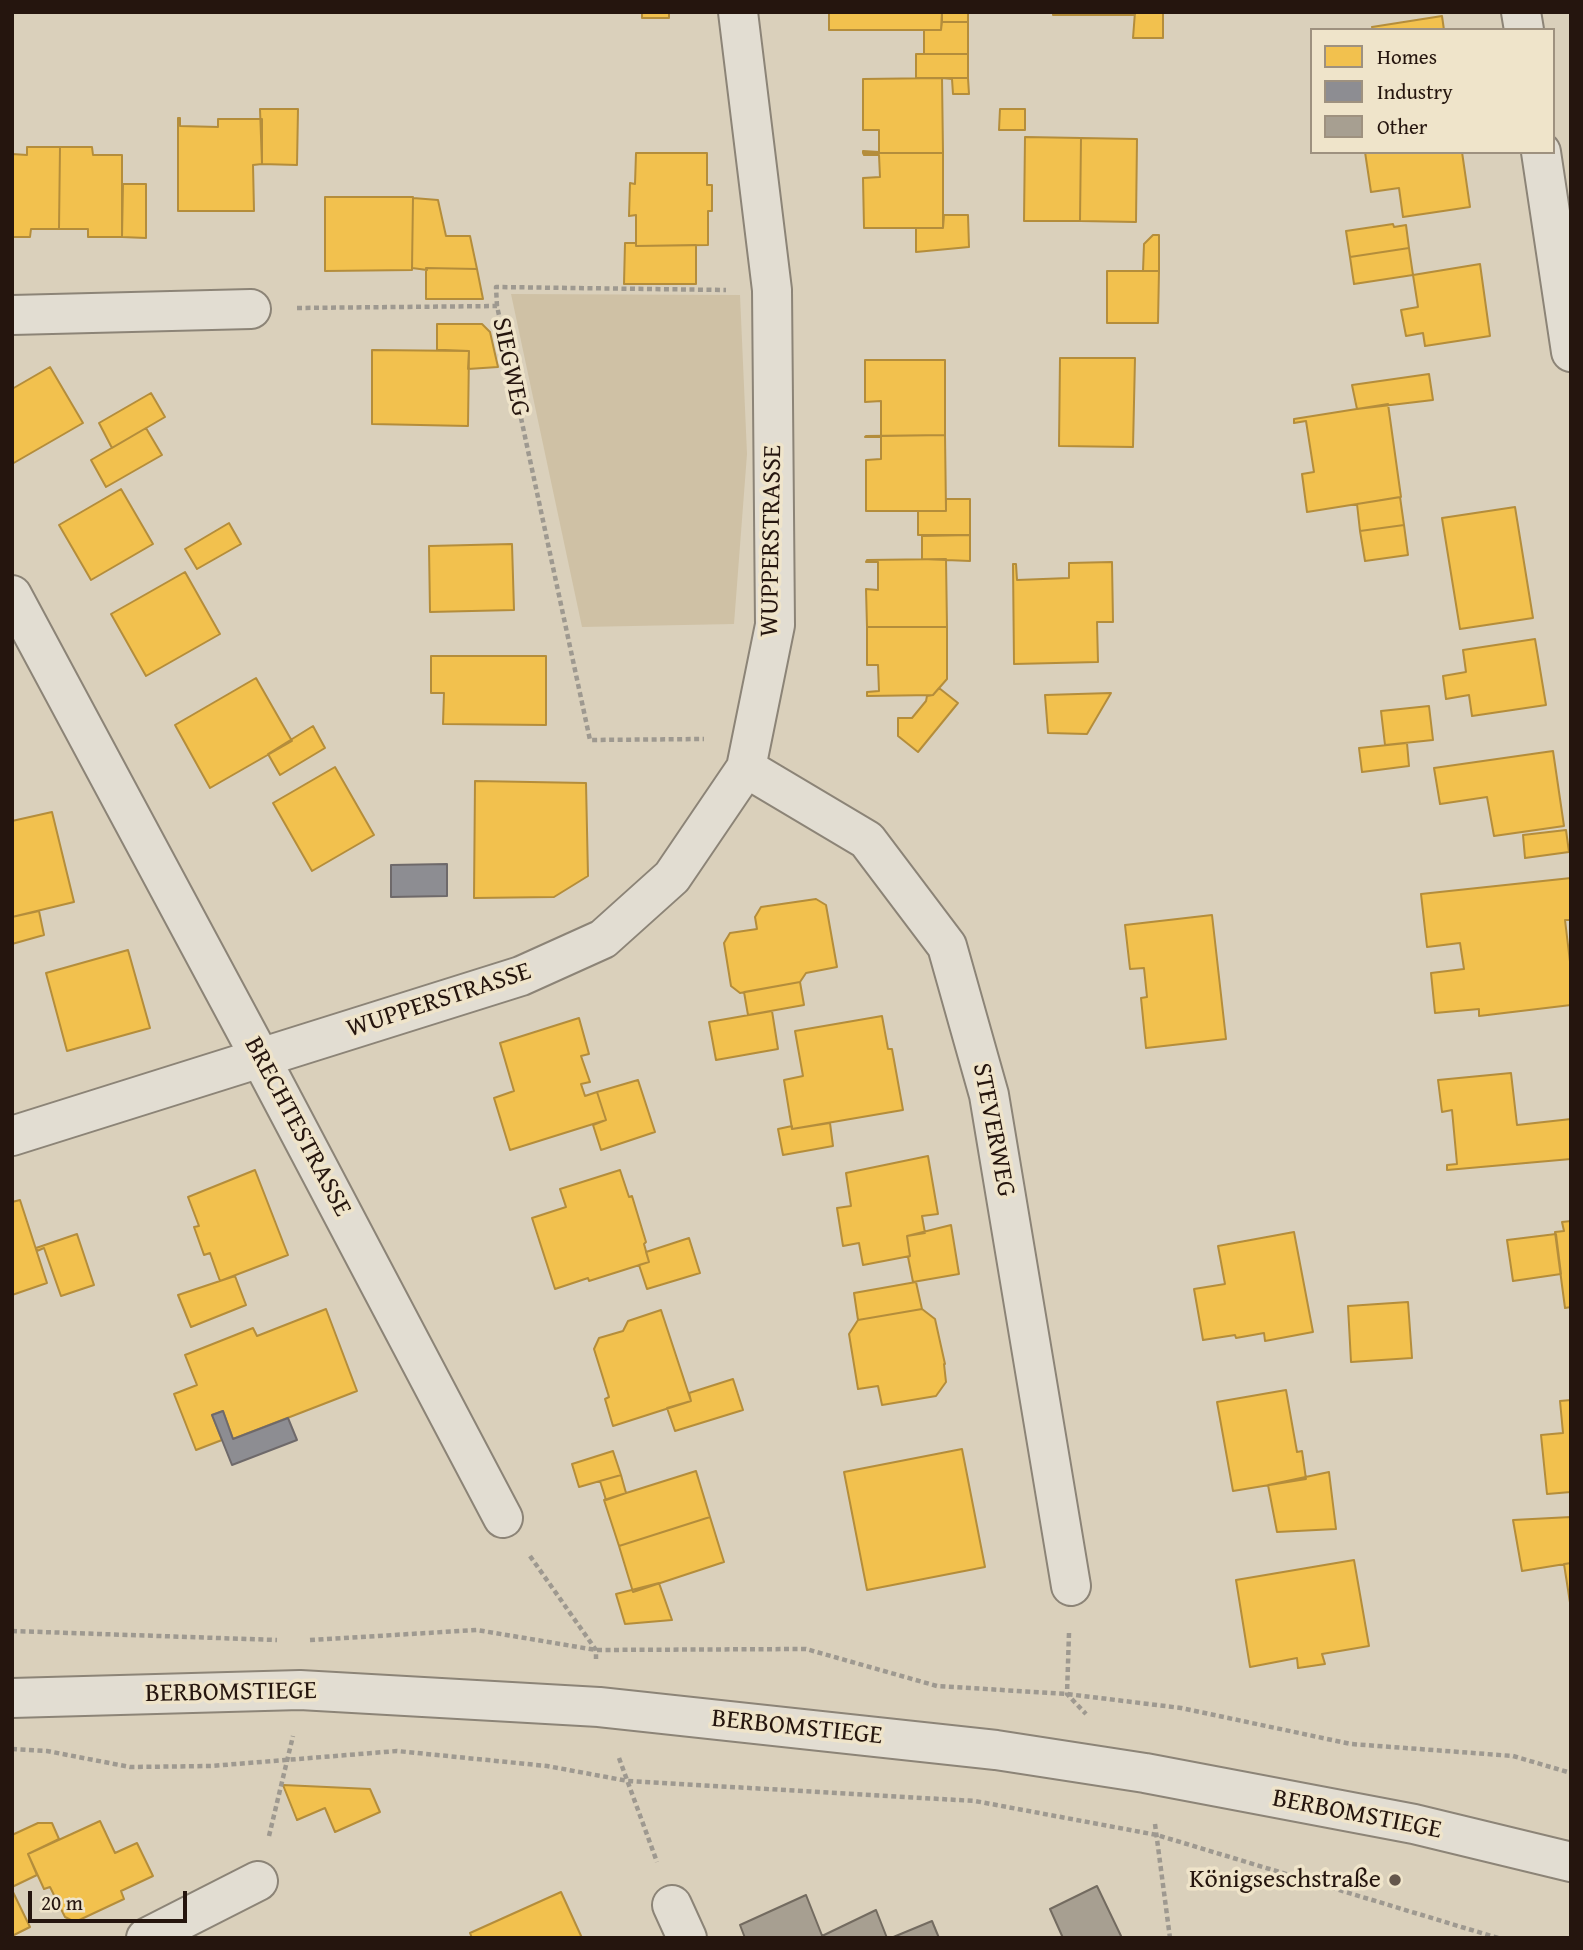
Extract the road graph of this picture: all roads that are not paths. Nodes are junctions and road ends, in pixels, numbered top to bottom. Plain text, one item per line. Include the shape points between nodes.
1 (738, 12) edge
2 (1552, 164) edge
3 (251, 309) road end
4 (12, 315) edge
5 (1571, 352) edge
6 (12, 595) edge
7 (746, 768) junction
8 (261, 1059) junction
9 (12, 1136) edge
10 (503, 1518) road end
11 (1071, 1586) road end
12 (12, 1698) edge
13 (1571, 1862) edge
14 (258, 1881) road end
15 (146, 1938) edge

1 - 7 street, WUPPERSTRASSE via 772,290 775,625
2 - 5 street
3 - 4 street
6 - 8 street, BRECHTESTRASSE
7 - 8 street, WUPPERSTRASSE via 672,877 603,939 521,976
7 - 11 street, STEVERWEG via 867,840 947,946 989,1095
8 - 9 street, WUPPERSTRASSE
8 - 10 street, BRECHTESTRASSE
12 - 13 street, BERBOMSTIEGE via 300,1690 599,1707 996,1750 1145,1773 1414,1825
14 - 15 street

